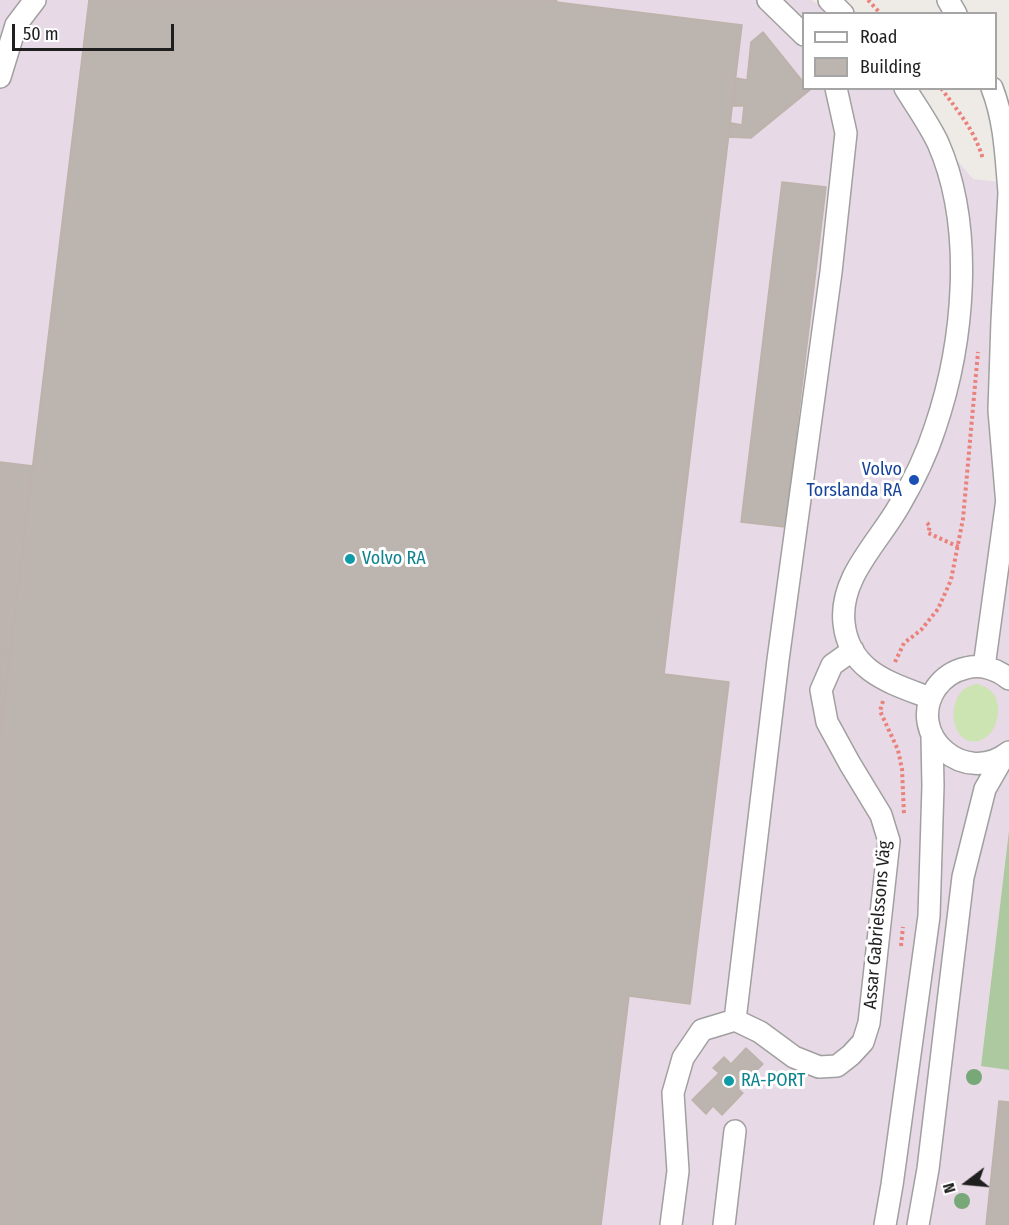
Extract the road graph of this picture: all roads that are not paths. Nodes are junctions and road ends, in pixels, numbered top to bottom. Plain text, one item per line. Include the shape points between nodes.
1 (35, 0) edge
2 (768, 0) edge
3 (829, 0) edge
4 (841, 12) edge
5 (802, 33) edge
6 (0, 77) edge
7 (836, 90) edge
8 (906, 90) edge
9 (993, 90) edge
10 (1009, 193) edge
11 (1008, 496) edge
12 (853, 650) junction
13 (984, 667) junction
14 (1009, 679) edge
15 (930, 698) junction
16 (932, 736) junction
17 (1006, 754) edge
18 (735, 1020) junction
19 (735, 1131) dead end
20 (671, 1225) edge
21 (724, 1225) edge
22 (885, 1225) edge
23 (918, 1225) edge

1 - 6 street via 16,25
2 - 5 street
3 - 4 street
7 - 18 street via 846,133 831,272 776,671
8 - 12 street via 938,142 950,178 962,253 960,315 950,376 935,429 914,480 849,585 843,622
9 - 10 street
10 - 11 street via 999,410
11 - 13 street
12 - 15 street via 873,674
12 - 18 street, Assar Gabrielssons Väg via 832,665 821,690 827,722 881,815 889,841 869,1023 863,1042 837,1066 819,1067
13 - 14 street
13 - 15 street via 952,673
15 - 16 street via 928,721
16 - 17 street via 945,752 963,762 984,763
16 - 22 street via 928,916
17 - 23 street via 985,789 963,876
18 - 20 street via 702,1030 682,1058 673,1094 678,1172
19 - 21 street

